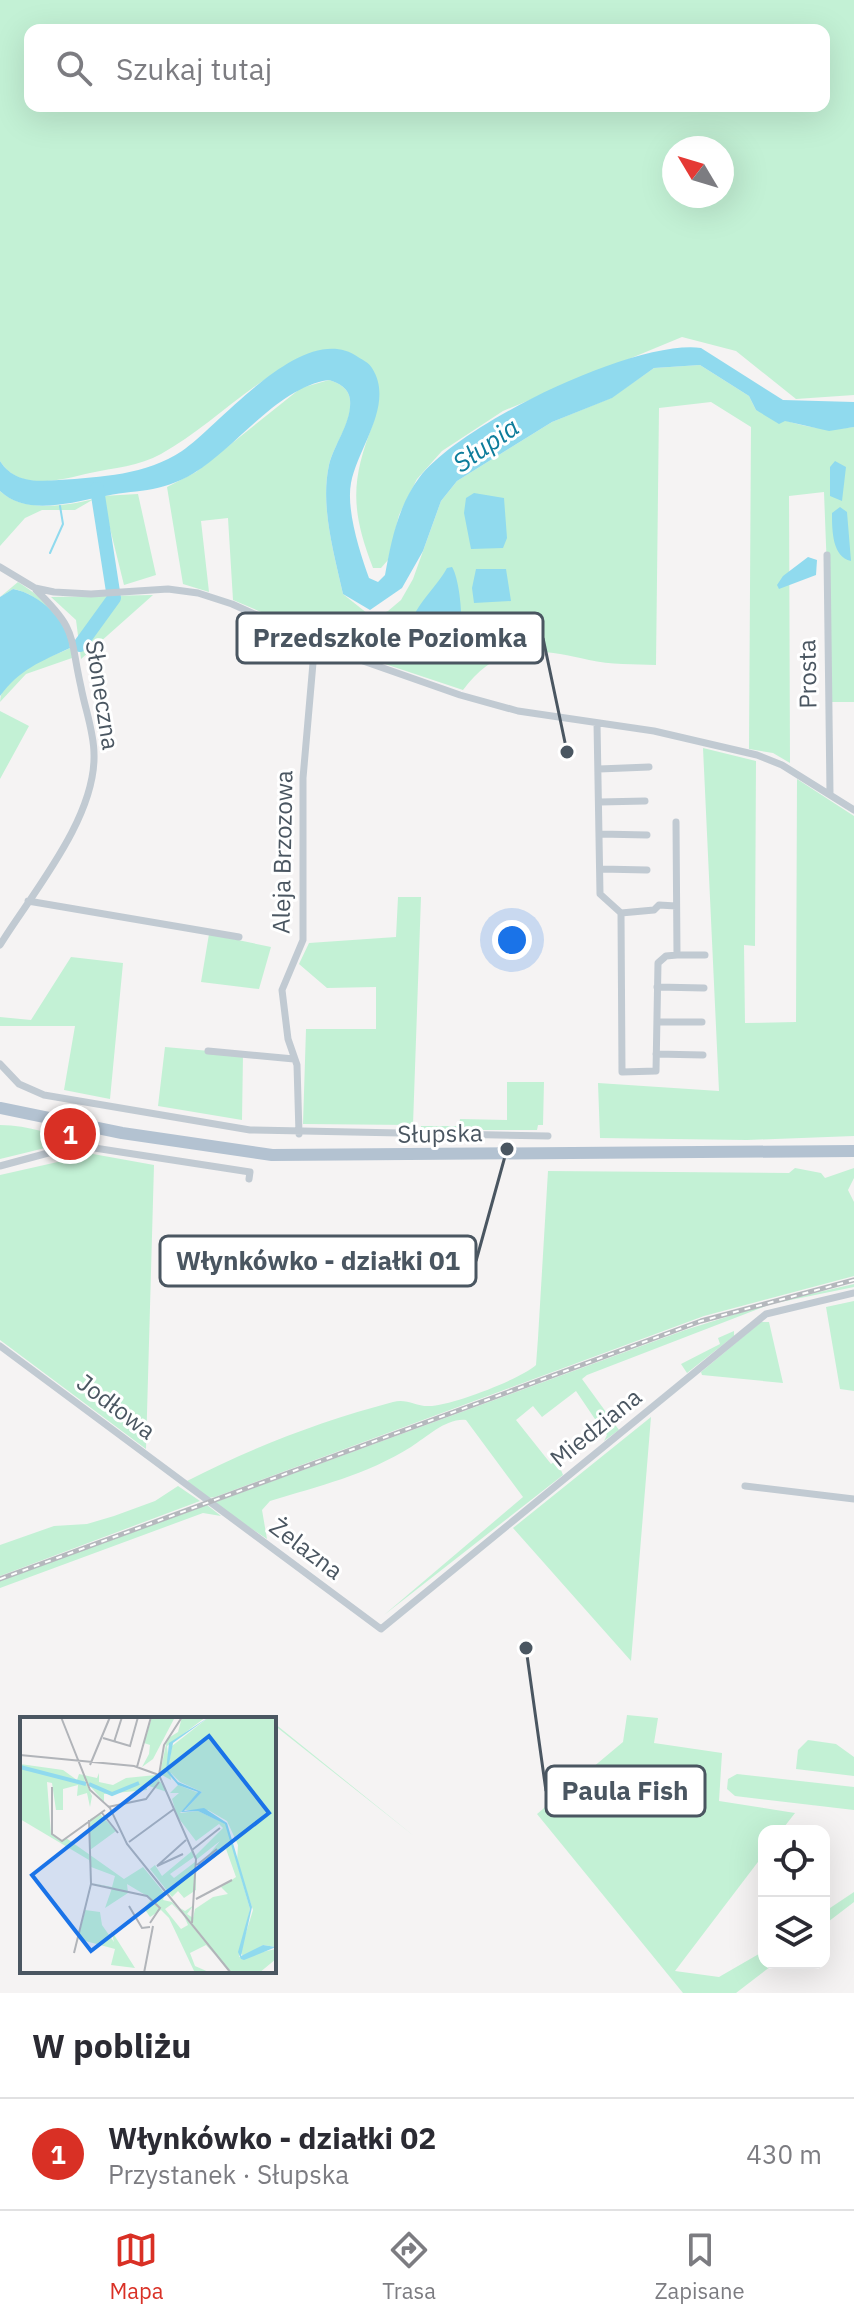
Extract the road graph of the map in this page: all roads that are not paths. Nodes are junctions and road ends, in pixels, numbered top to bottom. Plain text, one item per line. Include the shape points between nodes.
1 (827, 555) dead end
2 (0, 567) edge
3 (35, 588) junction
4 (315, 640) junction
5 (597, 723) junction
6 (649, 767) dead end
7 (599, 769) junction
8 (830, 793) junction
9 (645, 801) dead end
10 (600, 802) junction
11 (854, 810) edge
12 (676, 822) dead end
13 (600, 834) junction
14 (647, 835) dead end
15 (601, 869) junction
16 (647, 870) dead end
17 (28, 901) junction
18 (676, 906) junction
19 (621, 913) junction
20 (239, 937) dead end
21 (0, 945) edge
22 (677, 955) junction
23 (705, 955) dead end
24 (657, 987) junction
25 (704, 988) dead end
26 (657, 1022) junction
27 (702, 1022) dead end
28 (208, 1051) dead end
29 (656, 1054) junction
30 (703, 1055) dead end
31 (294, 1059) junction
32 (0, 1064) edge
33 (0, 1108) edge
34 (0, 1115) edge
35 (30, 1116) junction
36 (299, 1134) junction
37 (548, 1136) dead end
38 (854, 1151) edge
39 (0, 1166) edge
40 (249, 1179) dead end
41 (854, 1293) edge
42 (0, 1346) edge
43 (745, 1486) dead end
44 (854, 1499) edge
45 (207, 1502) joint
46 (381, 1629) joint

1 - 8 street, Prosta
2 - 3 street
3 - 4 street via 198,593
3 - 17 street, Słoneczna via 72,633 94,753 87,802
4 - 5 street via 460,695 518,711
4 - 31 street, Aleja Brzozowa via 303,778 303,940 282,990
5 - 7 street
5 - 8 street via 757,755
6 - 7 street
7 - 10 street
8 - 11 street
9 - 10 street
10 - 13 street
12 - 18 street
13 - 14 street
13 - 15 street
15 - 16 street
15 - 19 street via 600,894
17 - 20 street
17 - 21 street, Słoneczna
18 - 19 street
18 - 22 street
19 - 29 street via 622,1072 656,1071
22 - 23 street
22 - 24 street via 658,963
24 - 25 street
24 - 26 street
26 - 27 street
26 - 29 street
28 - 31 street
29 - 30 street
31 - 36 street, Aleja Brzozowa
32 - 36 street via 19,1084 44,1095
33 - 35 main road, Słupska
34 - 35 main road, Słupska
35 - 38 main road, Słupska via 222,1149 299,1156
36 - 37 street
39 - 40 street via 88,1147 250,1172
41 - 46 street, Miedziana via 766,1314
42 - 45 street, Jodłowa
43 - 44 street
45 - 46 street, Żelazna

